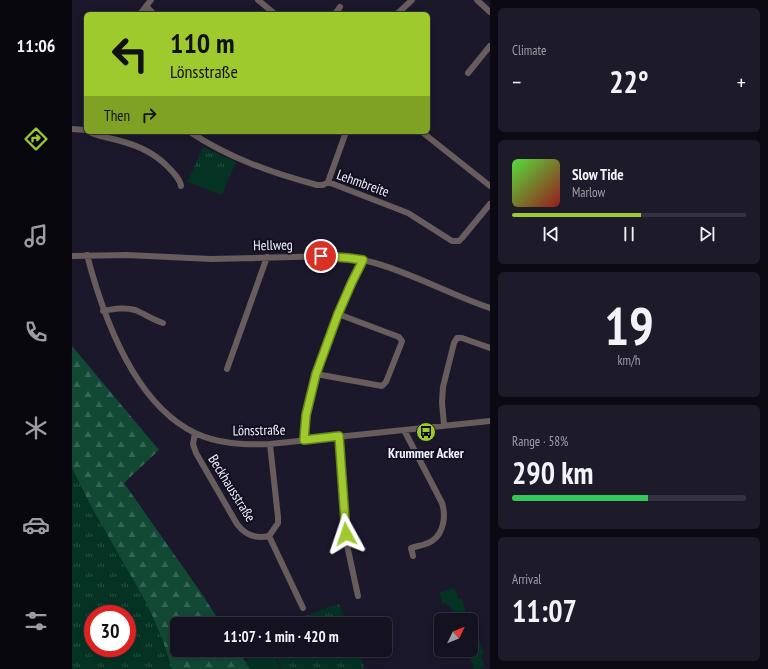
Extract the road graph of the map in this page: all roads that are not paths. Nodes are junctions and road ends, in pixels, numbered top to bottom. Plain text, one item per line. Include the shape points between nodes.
1 (151, 0) edge
2 (258, 0) edge
3 (412, 0) edge
4 (477, 0) edge
5 (146, 6) junction
6 (340, 8) dead end
7 (142, 12) edge
8 (152, 12) edge
9 (273, 12) edge
10 (337, 12) edge
11 (399, 12) edge
12 (490, 12) edge
13 (490, 46) edge
14 (468, 72) dead end
15 (72, 129) edge
16 (84, 129) edge
17 (102, 134) edge
18 (193, 134) edge
19 (345, 134) edge
20 (425, 134) edge
21 (328, 182) junction
22 (181, 186) dead end
23 (490, 186) edge
24 (490, 204) edge
25 (87, 255) junction
26 (72, 256) edge
27 (267, 257) junction
28 (363, 260) junction
29 (490, 308) edge
30 (103, 311) junction
31 (338, 314) junction
32 (163, 323) dead end
33 (490, 348) edge
34 (227, 369) dead end
35 (316, 374) junction
36 (490, 421) edge
37 (444, 425) junction
38 (404, 430) junction
39 (195, 433) junction
40 (339, 436) junction
41 (304, 440) junction
42 (270, 444) junction
43 (269, 536) junction
44 (413, 556) dead end
45 (358, 596) dead end
46 (302, 608) dead end

1 - 5 street
2 - 9 street
3 - 11 street
4 - 12 street
5 - 7 street
5 - 8 street
6 - 10 street
13 - 14 street
15 - 16 street
17 - 22 street via 149,151 170,169
18 - 21 street, Lehmbreite via 254,166 317,185
19 - 21 street
20 - 23 street
21 - 24 street, Lehmbreite via 408,213 452,241 459,241
25 - 26 street, Hellweg
25 - 27 street, Hellweg via 211,259
25 - 30 street, Lönsstraße
27 - 28 street, Hellweg via 332,256
27 - 34 street
28 - 29 street, Hellweg
28 - 31 street
30 - 32 street via 122,308 133,310
30 - 39 street, Lönsstraße via 121,351 144,387 165,412
31 - 35 street
31 - 35 street via 399,337 401,344 382,386
33 - 37 street via 462,338 457,338 454,343 443,387
35 - 41 street via 306,415
36 - 37 street, Lönsstraße
37 - 38 street, Lönsstraße
38 - 40 street, Lönsstraße
38 - 44 street via 445,514 437,536 432,541 411,548
39 - 42 street, Lönsstraße via 235,444
39 - 43 street, Beckhausstraße via 193,444 196,453 241,530 254,536
40 - 41 street, Lönsstraße
40 - 45 street via 347,545
41 - 42 street, Lönsstraße
42 - 43 street, Beckhausstraße via 278,523
43 - 46 street

